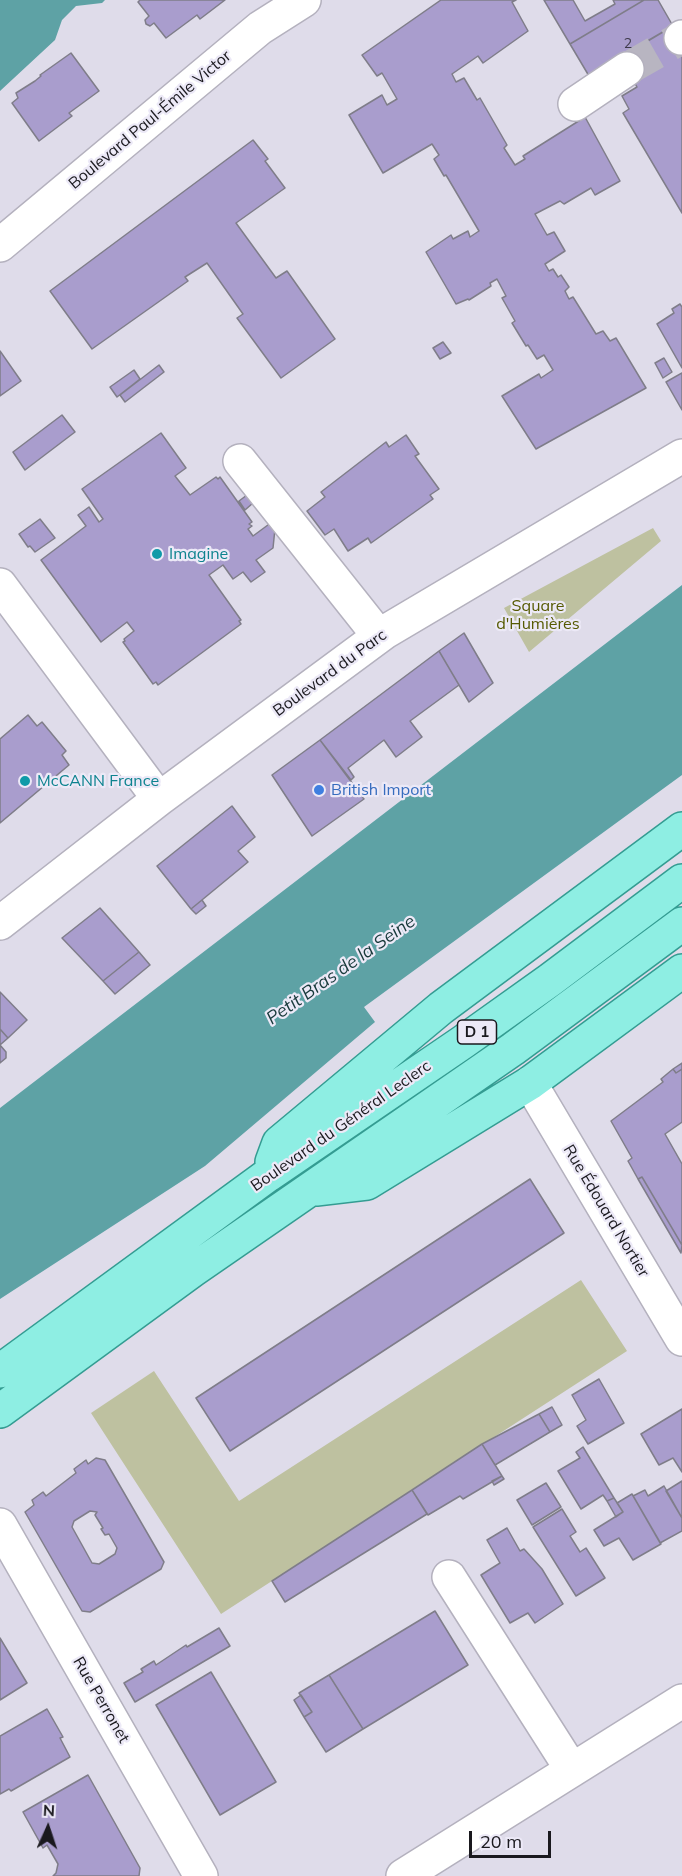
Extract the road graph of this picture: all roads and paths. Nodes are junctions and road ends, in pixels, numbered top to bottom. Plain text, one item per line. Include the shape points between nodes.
1 (304, 0) edge
2 (627, 69) tunnel mouth
3 (575, 104) dead end
4 (0, 245) edge
5 (682, 456) edge
6 (240, 461) dead end
7 (0, 585) edge
8 (379, 636) junction
9 (159, 799) junction
10 (682, 829) edge
11 (682, 881) edge
12 (0, 923) edge
13 (682, 924) edge
14 (682, 971) edge
15 (530, 1083) junction
16 (268, 1175) junction
17 (312, 1190) junction
18 (682, 1340) edge
19 (0, 1371) edge
20 (0, 1411) edge
21 (0, 1525) edge
22 (449, 1577) dead end
23 (682, 1701) edge
24 (572, 1770) junction
25 (201, 1876) edge
26 (403, 1876) edge

1 - 4 street, Boulevard Paul-Émile Victor via 260,28
2 - 3 street
5 - 8 street, Boulevard du Parc
6 - 8 street
7 - 9 street
8 - 9 street, Boulevard du Parc
9 - 12 street, Boulevard du Parc
10 - 16 main road via 441,1008 279,1143
11 - 16 main road, Boulevard du Général Leclerc / D 1 via 482,1028
13 - 17 main road, D 1 via 513,1050
14 - 15 main road
15 - 17 main road via 367,1184
15 - 18 street, Rue Édouard Nortier
16 - 19 main road, Boulevard du Général Leclerc / D 1
17 - 20 main road, D 1 via 193,1270
21 - 25 street, Rue Perronet
22 - 24 street
23 - 24 street
24 - 26 street

